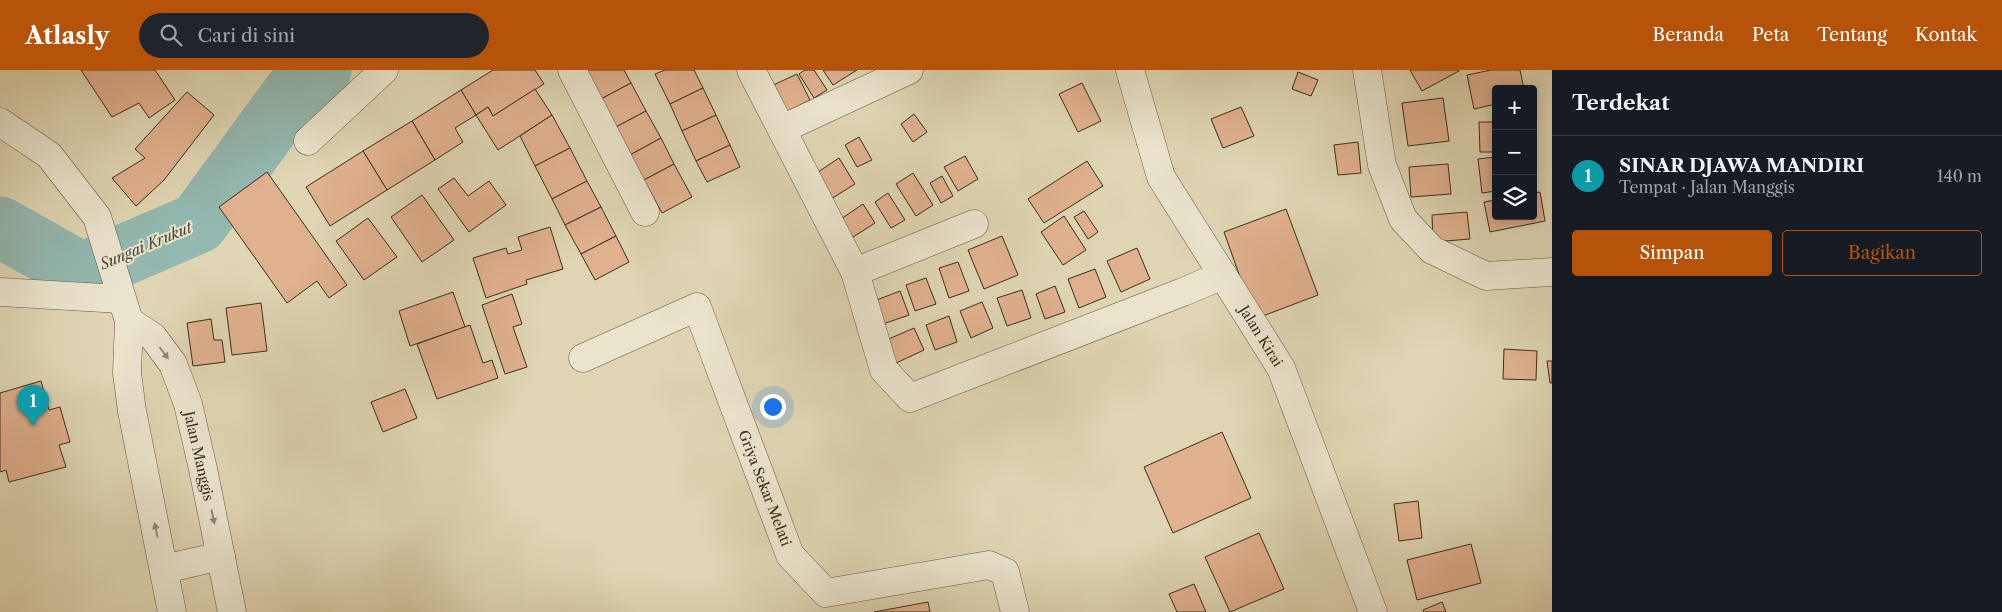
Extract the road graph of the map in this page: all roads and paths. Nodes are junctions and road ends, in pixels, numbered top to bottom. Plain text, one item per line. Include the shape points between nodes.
1 (384, 70) edge
2 (572, 70) edge
3 (751, 70) edge
4 (909, 70) edge
5 (1130, 70) edge
6 (1367, 70) edge
7 (0, 122) edge
8 (782, 129) junction
9 (308, 141) dead end
10 (646, 212) dead end
11 (974, 224) dead end
12 (855, 272) junction
13 (1552, 272) edge
14 (1223, 275) junction
15 (0, 292) edge
16 (125, 310) junction
17 (583, 358) dead end
18 (221, 556) junction
19 (164, 569) junction
20 (828, 603) edge
21 (172, 612) edge
22 (232, 612) edge
23 (1015, 612) edge
24 (1373, 612) edge

1 - 9 street
2 - 10 street
3 - 8 street
4 - 8 street
5 - 14 street, Jalan Kirai via 1161,177
6 - 13 street via 1382,165 1404,219 1432,250 1486,276
7 - 16 street via 49,155 97,217
8 - 12 street
11 - 12 street
12 - 14 street via 884,370 910,398
14 - 24 street, Jalan Kirai via 1281,368
15 - 16 street
16 -> 18 street, Jalan Manggis via 153,337 172,364 188,404
19 -> 16 street via 129,391
17 - 20 street, Griya Sekar Melati via 697,307 790,555
18 - 19 street
18 - 22 street, Jalan Manggis
19 - 21 street
20 - 23 street, Griya Sekar Melati via 990,565 1006,572

